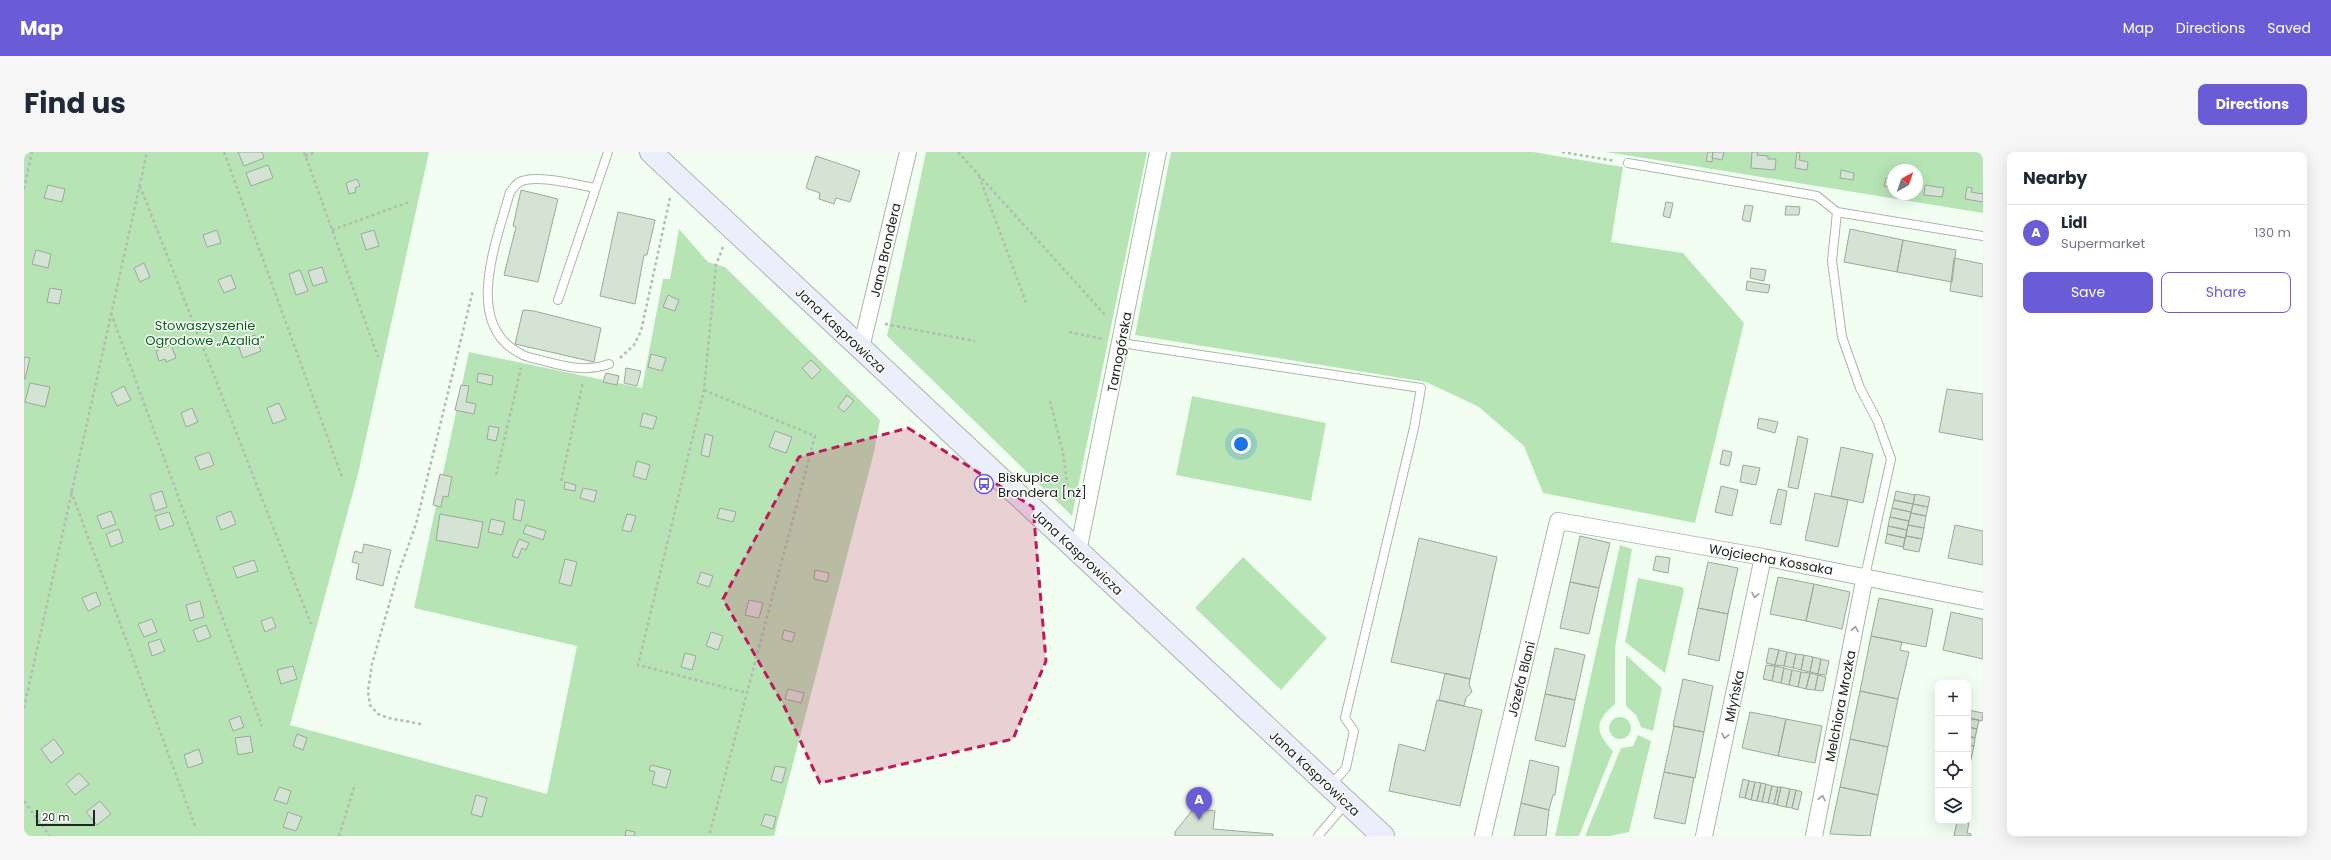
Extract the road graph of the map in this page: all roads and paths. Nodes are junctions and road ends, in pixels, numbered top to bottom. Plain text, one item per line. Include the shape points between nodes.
1 (32, 152) edge
2 (147, 152) edge
3 (224, 152) edge
4 (304, 152) edge
5 (316, 152) edge
6 (608, 152) edge
7 (650, 152) edge
8 (908, 152) edge
9 (958, 152) edge
10 (1158, 152) edge
11 (1562, 152) edge
12 (305, 156) junction
13 (1628, 163) joint
14 (978, 174) junction
15 (683, 182) junction
16 (140, 185) junction
17 (596, 188) junction
18 (24, 189) edge
19 (408, 202) dead end
20 (1837, 212) junction
21 (332, 230) junction
22 (736, 232) junction
23 (1983, 236) edge
24 (488, 275) junction
25 (558, 300) dead end
26 (1027, 304) dead end
27 (111, 312) junction
28 (868, 321) junction
29 (1068, 332) dead end
30 (1122, 339) junction
31 (975, 341) dead end
32 (861, 348) junction
33 (524, 356) junction
34 (378, 357) dead end
35 (609, 364) joint
36 (586, 369) junction
37 (704, 390) junction
38 (1050, 401) dead end
39 (496, 475) dead end
40 (342, 477) dead end
41 (561, 481) dead end
42 (71, 489) junction
43 (1070, 506) dead end
44 (1558, 521) joint
45 (1078, 552) junction
46 (1763, 557) junction
47 (1865, 576) junction
48 (1983, 601) edge
49 (311, 624) dead end
50 (747, 693) junction
51 (24, 708) edge
52 (421, 724) dead end
53 (262, 726) dead end
54 (355, 784) dead end
55 (1330, 786) junction
56 (24, 800) edge
57 (1346, 802) junction
58 (195, 826) dead end
59 (50, 836) edge
60 (339, 836) edge
61 (709, 836) edge
62 (1318, 836) edge
63 (1383, 836) edge
64 (1483, 836) edge
65 (1704, 836) edge
66 (1814, 836) edge

1 - 18 path
2 - 16 path
3 - 40 path
4 - 12 path
5 - 12 path
6 - 17 lane
7 - 15 street, Jana Kasprowicza
8 - 28 street, Jana Brondera
9 - 14 path
10 - 30 street, Tarnogórska
11 - 13 path
12 - 21 path
13 - 20 lane via 1818,196
14 - 26 path
14 - 30 path
15 - 22 street, Jana Kasprowicza
15 - 35 path via 668,202 640,331 634,345 625,355
16 - 27 path
16 - 49 path
17 - 24 lane via 540,179 526,179 517,183 510,192
17 - 25 lane
19 - 21 path
20 - 23 lane
20 - 47 lane via 1832,261 1842,337 1860,388 1877,420 1891,459
21 - 34 path
22 - 32 street, Jana Kasprowicza
22 - 37 path via 720,251 716,265
24 - 33 lane via 487,296 490,315 497,331 510,347
24 - 52 path via 481,276 476,281 473,291 416,524 396,577 372,664 368,692 370,705 378,714 388,718
27 - 42 path
27 - 53 path
28 - 31 path
28 - 32 street, Jana Brondera
29 - 30 path
30 - 45 street, Tarnogórska
30 - 55 lane via 1421,388 1414,428 1345,718 1354,731 1353,738 1346,768
32 - 45 street, Jana Kasprowicza
33 - 36 lane
33 - 39 path
35 - 36 lane
36 - 41 path
37 - 50 path via 816,436
37 - 50 path via 638,665
38 - 43 path via 1063,453
42 - 51 path via 44,626
42 - 58 path
44 - 46 street, Wojciecha Kossaka
44 - 64 street, Józefa Blani
45 - 55 street, Jana Kasprowicza
46 - 47 street, Wojciecha Kossaka
46 -> 65 street, Młyńska
47 - 48 street, Wojciecha Kossaka
66 -> 47 street, Melchiora Mrozka
50 - 61 path
54 - 60 path
55 - 57 street, Jana Kasprowicza
56 - 59 path
57 - 62 lane
57 - 63 street, Jana Kasprowicza

